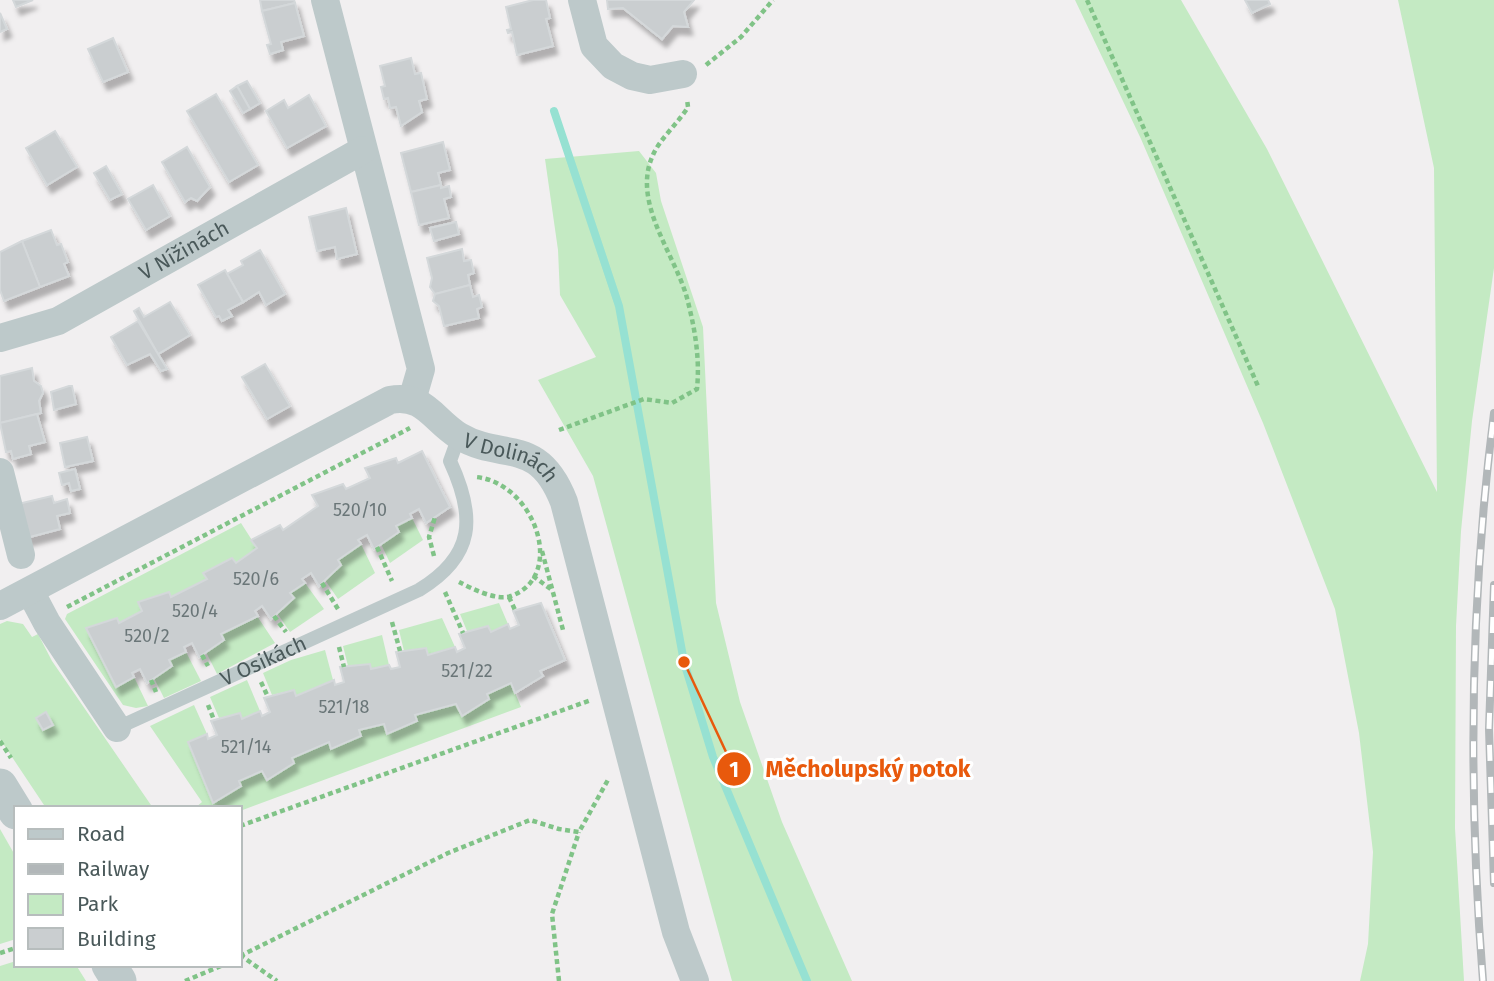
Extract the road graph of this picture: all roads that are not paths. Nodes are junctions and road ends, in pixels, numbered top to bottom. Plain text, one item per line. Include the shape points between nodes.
1 (325, 0) edge
2 (582, 0) edge
3 (683, 74) road end
4 (363, 150) junction
5 (0, 338) edge
6 (412, 400) junction
7 (450, 439) junction
8 (0, 472) edge
9 (21, 555) dead end
10 (30, 591) junction
11 (0, 606) edge
12 (117, 728) joint
13 (0, 786) edge
14 (14, 808) edge
15 (695, 981) edge

1 - 4 street
2 - 3 street via 594,46 613,66 650,80
4 - 5 street, V Nížinách via 58,321
4 - 6 street via 421,369
6 - 7 street, V Dolinách
6 - 10 street via 390,400
7 - 12 lane, V Osikách via 467,503 466,532 454,563 442,574 394,601
7 - 15 street, V Dolinách via 514,450 532,458 558,486 676,932
8 - 9 street
10 - 11 street
10 - 12 street, V Osikách
13 - 14 street

